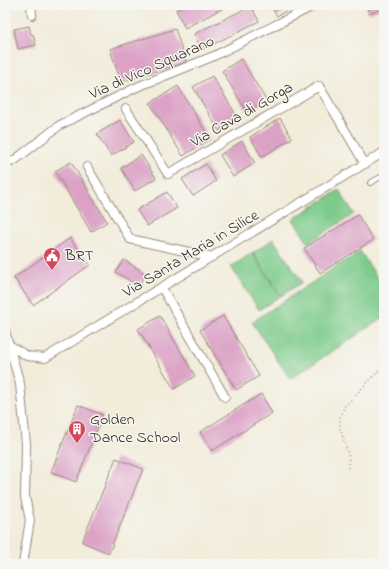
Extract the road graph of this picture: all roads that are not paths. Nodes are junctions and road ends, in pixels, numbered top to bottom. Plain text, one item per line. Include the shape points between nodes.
1 (31, 5) edge
2 (315, 5) edge
3 (32, 15) dead end
4 (126, 109) dead end
5 (384, 152) edge
6 (5, 164) edge
7 (365, 164) junction
8 (87, 167) dead end
9 (384, 175) edge
10 (370, 184) dead end
11 (212, 257) junction
12 (162, 288) junction
13 (5, 331) edge
14 (9, 345) junction
15 (225, 397) dead end
16 (23, 564) edge

1 - 3 street
2 - 6 street, Via di Vico Squarano via 214,56 137,87 60,125 15,160
4 - 7 street, Via Cava di Gorga via 168,174 319,86
5 - 7 street, Via Santa Maria in Silice
7 - 11 street, Via Santa Maria in Silice
8 - 11 street via 130,239
9 - 10 lane
11 - 12 street, Via Santa Maria in Silice
12 - 14 street, Via Santa Maria in Silice via 45,358 27,356
12 - 15 street
13 - 14 street
14 - 16 street via 20,384 26,444 26,496 30,520

